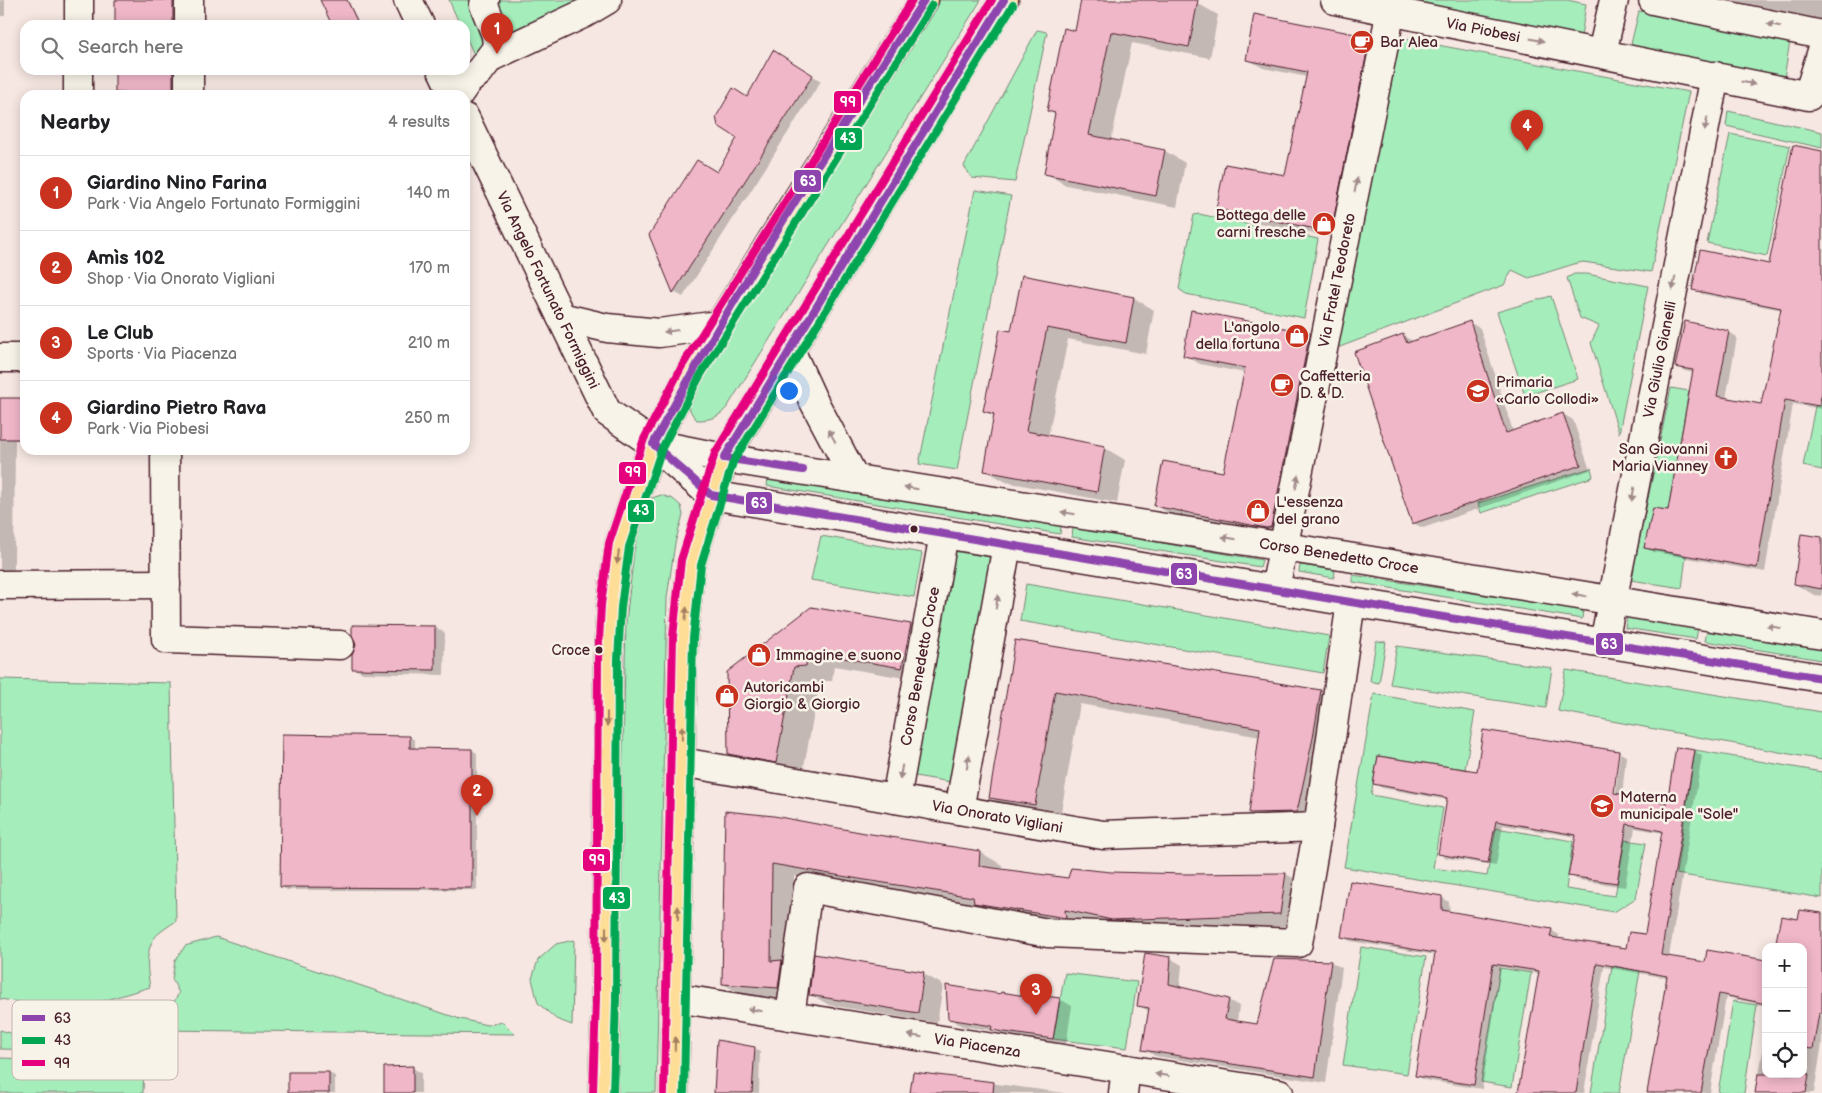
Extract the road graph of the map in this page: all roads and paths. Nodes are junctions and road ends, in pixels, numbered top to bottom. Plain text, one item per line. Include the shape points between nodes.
1 (79, 0) edge
2 (189, 0) edge
3 (485, 0) edge
4 (606, 0) edge
5 (924, 0) edge
6 (1004, 0) edge
7 (1335, 0) edge
8 (1614, 0) edge
9 (1653, 0) edge
10 (1392, 5) edge
11 (78, 20) edge
12 (189, 20) edge
13 (1822, 34) edge
14 (1822, 52) edge
15 (1602, 53) junction
16 (491, 57) junction
17 (78, 75) edge
18 (189, 75) edge
19 (444, 75) edge
20 (1715, 76) junction
21 (78, 90) edge
22 (189, 90) edge
23 (452, 90) edge
24 (461, 90) edge
25 (1814, 90) edge
26 (470, 128) edge
27 (562, 317) junction
28 (720, 325) junction
29 (790, 350) junction
30 (0, 358) edge
31 (20, 358) edge
32 (653, 444) junction
33 (164, 455) edge
34 (724, 458) junction
35 (855, 479) junction
36 (711, 495) junction
37 (944, 534) junction
38 (1007, 545) junction
39 (1284, 547) junction
40 (166, 584) junction
41 (0, 585) edge
42 (1275, 590) junction
43 (1612, 600) junction
44 (1351, 602) junction
45 (1822, 635) edge
46 (1604, 642) junction
47 (340, 645) dead end
48 (1822, 678) edge
49 (681, 762) junction
50 (896, 799) junction
51 (959, 810) junction
52 (1318, 828) junction
53 (676, 998) junction
54 (790, 1016) junction
55 (1124, 1081) edge
56 (602, 1093) edge
57 (674, 1093) edge
58 (1279, 1093) edge

1 - 11 street
2 - 12 street
3 - 16 street via 496,35 497,48
4 - 16 street
5 - 28 main road
6 - 29 main road
7 - 10 street, Via Piobesi
8 - 15 street
13 -> 9 street
10 -> 15 street, Via Piobesi
39 -> 10 street, Via Fratel Teodoreto
14 - 25 street, Via Piobesi
15 - 20 street, Via Piobesi
16 - 24 street
17 - 21 street
18 - 22 street
19 - 23 street
20 -> 25 street, Via Piobesi
20 -> 43 street, Via Giulio Gianelli
26 - 27 street, Via Angelo Fortunato Formiggini
28 -> 27 street via 659,333 607,328
27 - 32 street, Via Angelo Fortunato Formiggini via 608,412
28 - 32 main road
29 - 34 main road
35 -> 29 street
30 - 31 street
32 - 34 street, Corso Benedetto Croce
32 - 36 street
32 -> 56 main road via 619,545 611,606
33 - 40 street
34 - 35 street, Corso Benedetto Croce
34 - 36 main road
39 -> 35 street, Corso Benedetto Croce
36 - 37 street
49 -> 36 main road via 684,637 691,563
37 - 38 street
37 -> 50 street, Corso Benedetto Croce
38 - 42 street
51 -> 38 street
39 - 42 street, Via Fratel Teodoreto
43 -> 39 street, Corso Benedetto Croce
40 - 41 street
40 - 47 street via 166,639
42 - 44 street
45 -> 43 street, Corso Benedetto Croce
43 - 46 street, Via Giulio Gianelli
44 - 46 street
44 - 52 street
46 - 48 street
49 - 50 street, Via Onorato Vigliani
53 -> 49 main road
50 - 51 street, Via Onorato Vigliani
51 - 52 street, Via Onorato Vigliani via 1103,834
52 - 54 street via 1298,943 1048,934 808,888
54 -> 53 street, Via Piacenza
57 -> 53 main road
55 -> 54 street, Via Piacenza
58 -> 55 street, Via Piacenza

